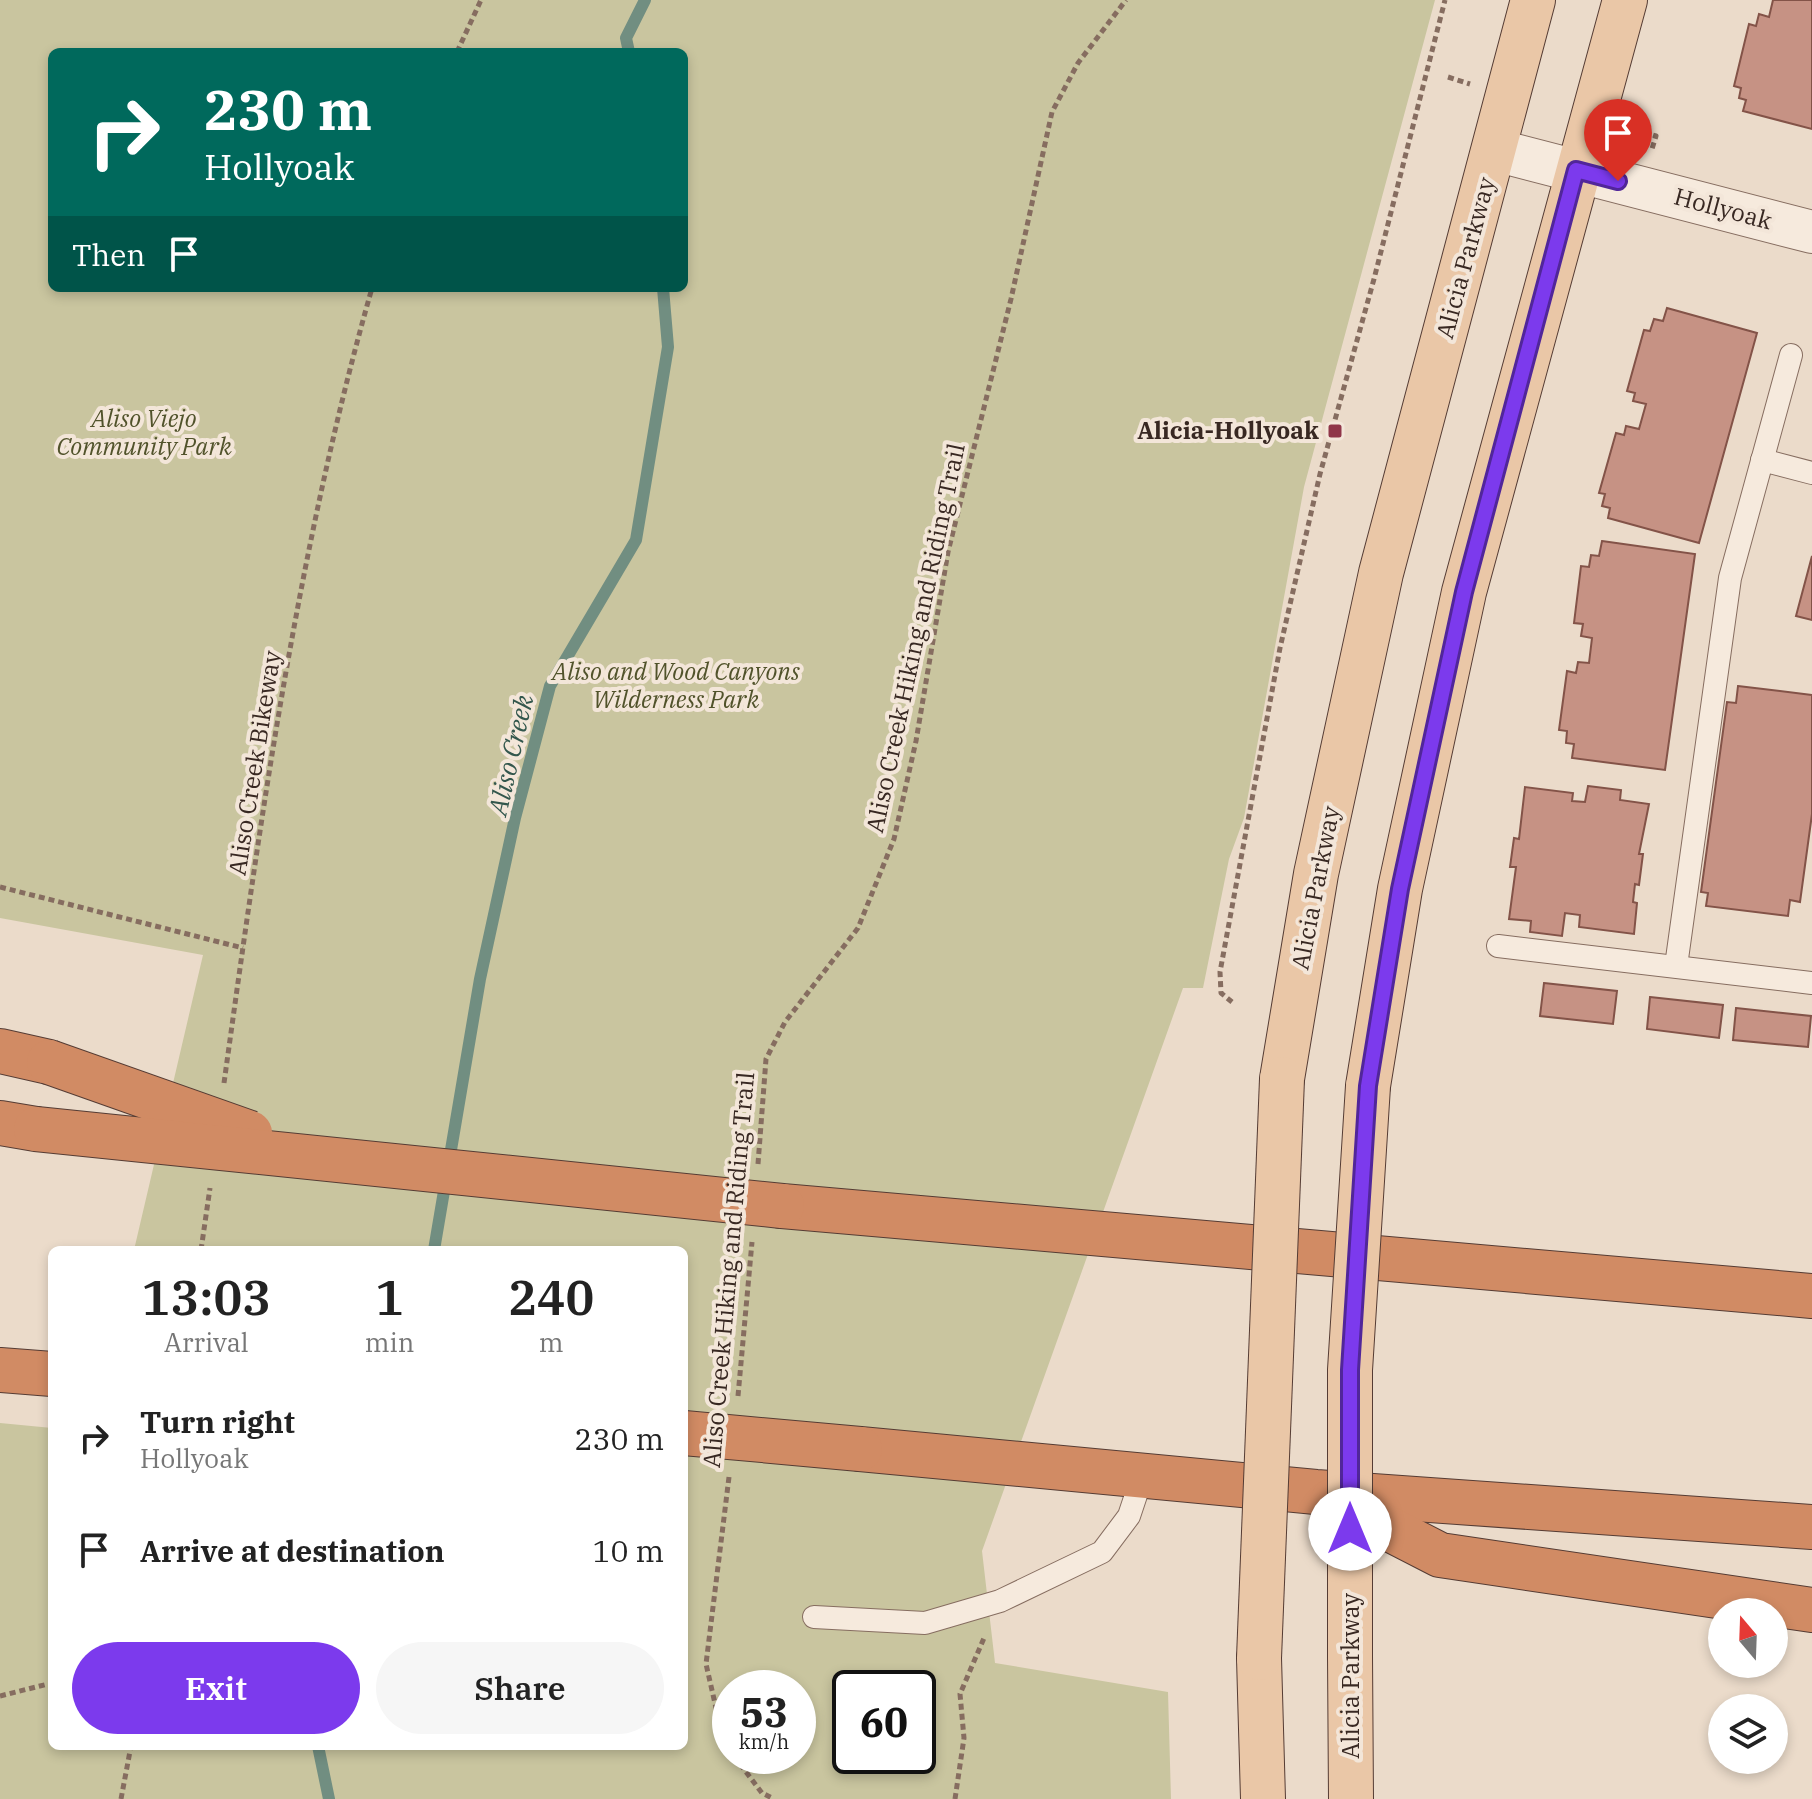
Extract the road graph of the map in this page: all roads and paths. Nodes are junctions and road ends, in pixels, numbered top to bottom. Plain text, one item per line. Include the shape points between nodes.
1 (481, 0) edge
2 (1126, 0) edge
3 (1445, 0) edge
4 (1533, 0) edge
5 (1625, 0) edge
6 (459, 48) edge
7 (1495, 150) junction
8 (1576, 170) junction
9 (1812, 232) edge
10 (371, 292) edge
11 (1791, 355) dead end
12 (1762, 460) junction
13 (1812, 473) edge
14 (0, 887) edge
15 (1498, 946) dead end
16 (243, 948) junction
17 (1676, 966) junction
18 (1812, 983) edge
19 (1232, 1002) dead end
20 (0, 1051) edge
21 (222, 1099) dead end
22 (18, 1126) edge
23 (313, 1156) junction
24 (758, 1167) dead end
25 (212, 1174) dead end
26 (753, 1229) dead end
27 (202, 1246) edge
28 (1633, 1282) junction
29 (1812, 1285) edge
30 (1812, 1296) edge
31 (738, 1398) dead end
32 (688, 1433) edge
33 (730, 1475) dead end
34 (1142, 1477) junction
35 (1316, 1492) junction
36 (1812, 1527) edge
37 (1000, 1601) junction
38 (1812, 1610) edge
39 (814, 1617) dead end
40 (48, 1684) edge
41 (712, 1690) edge
42 (0, 1696) edge
43 (130, 1750) edge
44 (748, 1774) edge
45 (121, 1799) edge
46 (774, 1799) edge
47 (955, 1799) edge
48 (1263, 1799) edge
49 (1351, 1799) edge

1 - 6 path
2 - 24 path, Aliso Creek Hiking and Riding Trail via 1078,63 1052,112 948,552 894,839 858,928 785,1022 766,1059
3 - 19 path via 1280,648 1220,972 1221,993
4 - 7 main road, Alicia Parkway
5 - 8 main road, Alicia Parkway
7 - 8 street, Hollyoak
7 - 48 main road, Alicia Parkway, bridge via 1381,573 1316,874 1282,1079 1259,1658
8 - 9 street, Hollyoak
8 - 49 main road, Alicia Parkway, bridge via 1464,592 1400,889 1368,1086 1350,1370
10 - 16 path, Aliso Creek Bikeway via 337,408 320,491
11 - 12 lane
12 - 13 lane
12 - 17 lane via 1724,610
14 - 16 path
15 - 17 lane
16 - 21 path, Aliso Creek Bikeway
17 - 18 lane
20 - 23 highway, bridge via 49,1062
22 - 23 highway, bridge
23 - 28 highway, bridge via 877,1216
25 - 27 path
26 - 31 path, Aliso Creek Hiking and Riding Trail
28 - 29 highway
28 - 30 highway
32 - 34 highway, bridge
33 - 41 path, Aliso Creek Hiking and Riding Trail via 706,1664
34 - 35 highway
34 - 37 lane via 1129,1516 1102,1552
35 - 36 highway
35 - 38 highway via 1440,1555
37 - 39 lane via 925,1623
37 - 47 path via 960,1694 964,1738
40 - 42 path
43 - 45 path
44 - 46 path

